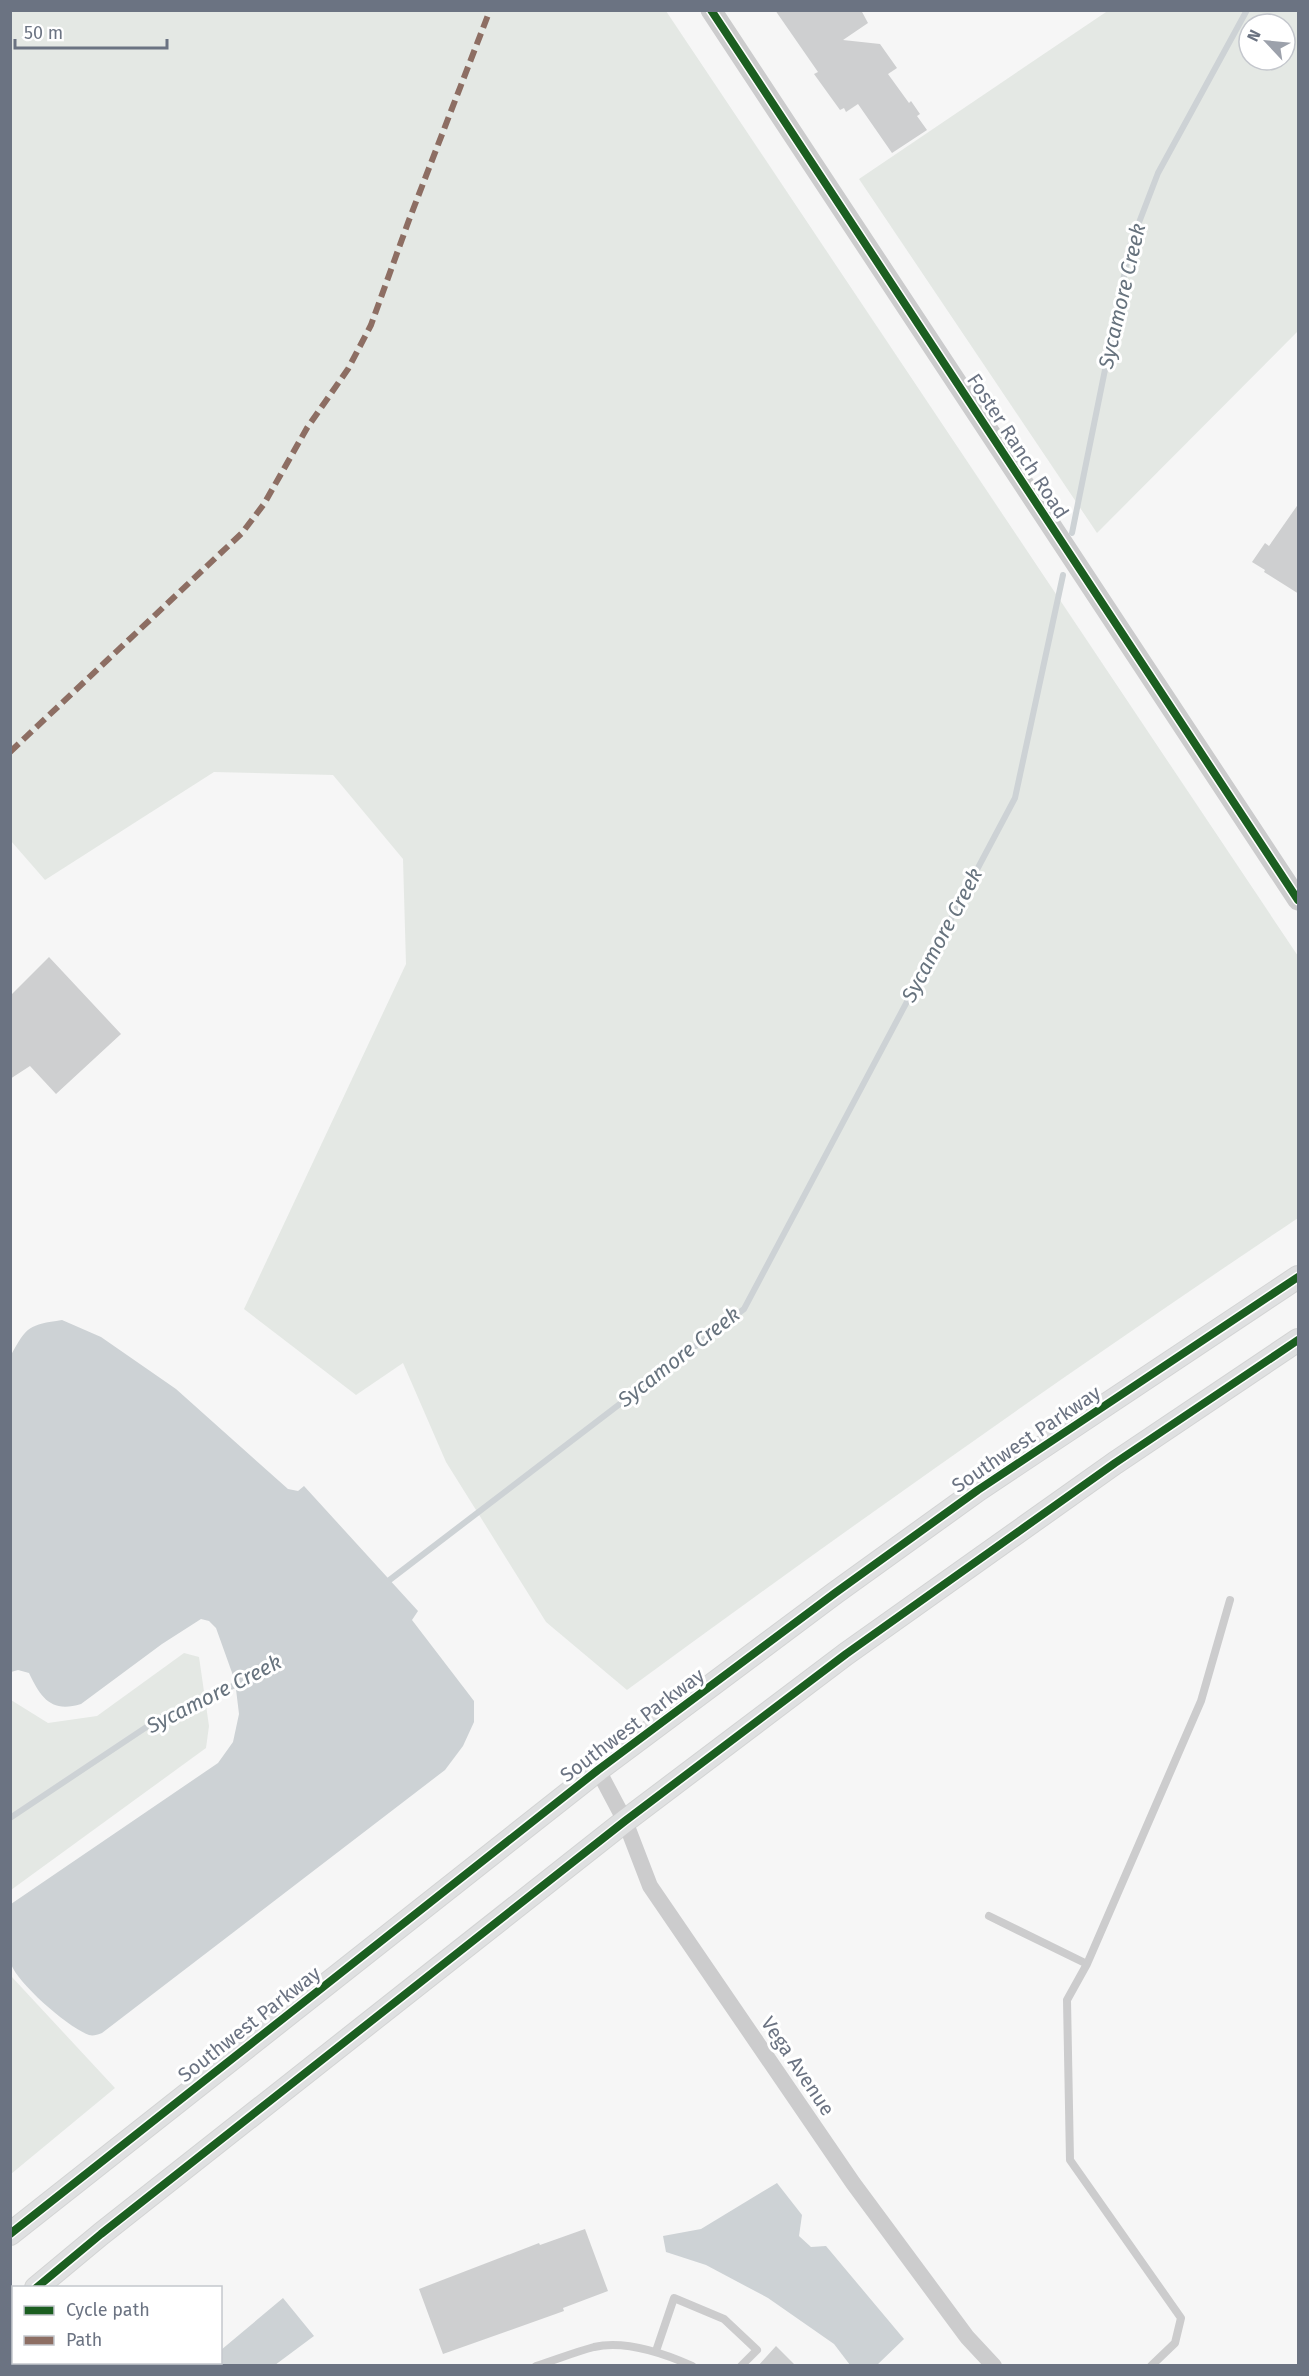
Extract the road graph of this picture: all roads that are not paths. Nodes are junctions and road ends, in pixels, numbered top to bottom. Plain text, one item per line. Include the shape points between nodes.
1 (711, 10) edge
2 (1299, 900) edge
3 (1299, 1277) edge
4 (1299, 1340) edge
5 (1230, 1600) dead end
6 (598, 1770) junction
7 (625, 1821) junction
8 (989, 1917) dead end
9 (1087, 1964) junction
10 (10, 2234) edge
11 (38, 2286) edge
12 (656, 2351) junction
13 (536, 2366) edge
14 (692, 2366) edge
15 (741, 2366) edge
16 (994, 2366) edge
17 (1152, 2366) edge

1 - 2 street, Foster Ranch Road
3 - 6 main road, Southwest Parkway via 969,1497
4 - 7 main road via 1115,1463 846,1654
5 - 9 lane via 1201,1701
6 - 7 street, Vega Avenue
6 - 10 main road, Southwest Parkway
7 - 11 main road
7 - 16 street, Vega Avenue via 650,1886 853,2183 967,2337
8 - 9 lane
9 - 17 lane via 1067,2000 1070,2160 1181,2318 1176,2343
12 - 13 lane via 596,2347
12 - 14 lane
12 - 15 lane via 674,2298 724,2319 757,2349

